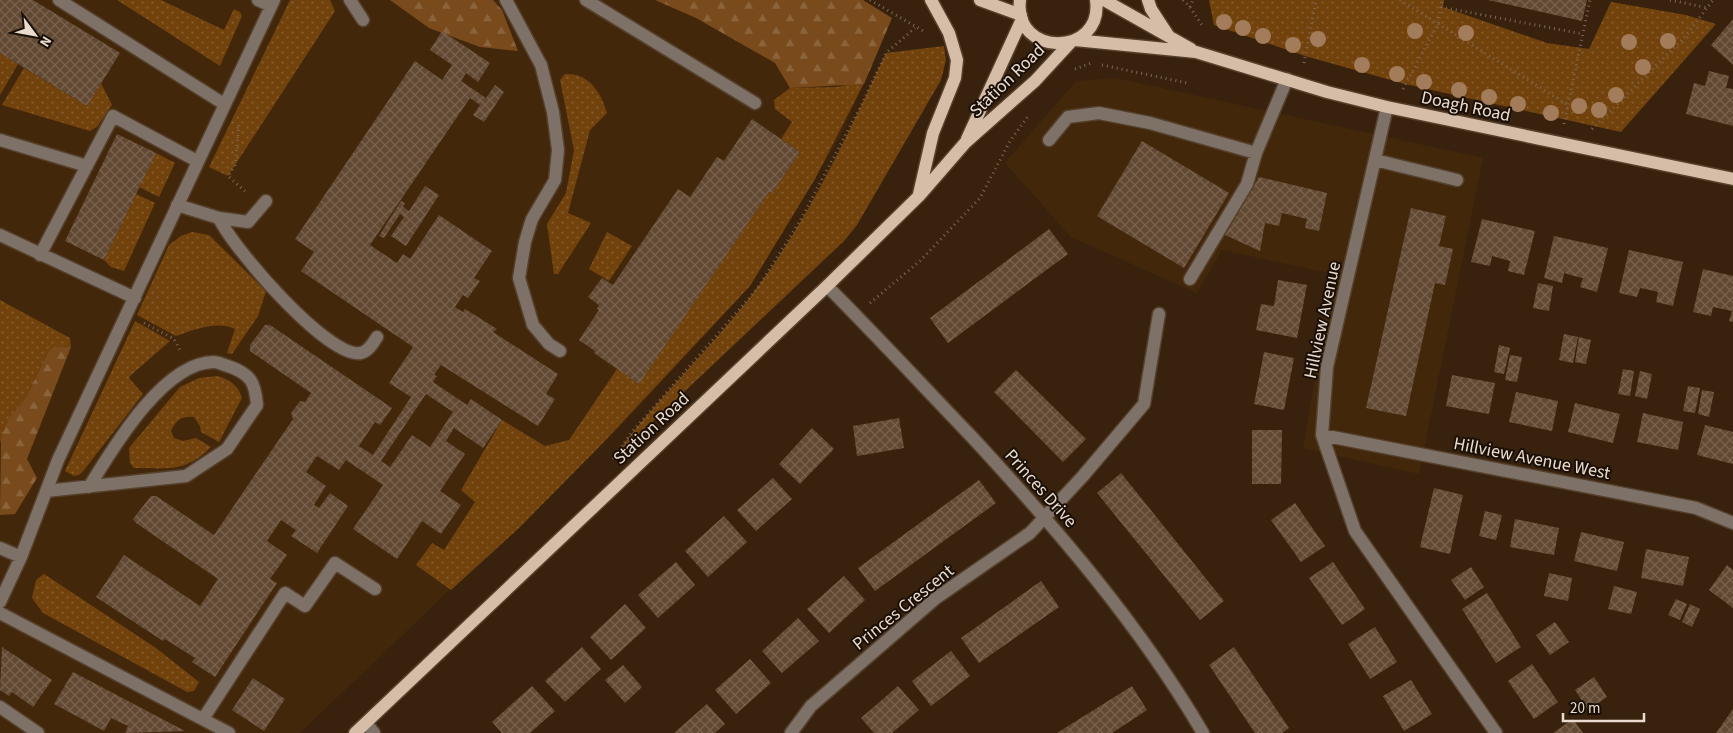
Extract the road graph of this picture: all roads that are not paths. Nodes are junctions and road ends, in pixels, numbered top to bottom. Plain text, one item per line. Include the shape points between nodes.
1 (59, 0) edge
2 (258, 0) edge
3 (350, 0) edge
4 (506, 0) edge
5 (586, 0) edge
6 (931, 0) edge
7 (980, 0) edge
8 (1020, 0) edge
9 (1096, 0) edge
10 (1104, 0) edge
11 (1148, 0) edge
12 (272, 3) edge
13 (1021, 17) junction
14 (363, 20) dead end
15 (1168, 36) junction
16 (1073, 41) junction
17 (1196, 52) junction
18 (1286, 79) junction
19 (755, 103) dead end
20 (224, 104) junction
21 (1387, 107) junction
22 (0, 140) edge
23 (1049, 140) dead end
24 (965, 143) junction
25 (1256, 153) junction
26 (1375, 160) junction
27 (197, 161) junction
28 (87, 166) junction
29 (1733, 179) edge
30 (1456, 180) dead end
31 (919, 196) junction
32 (177, 204) junction
33 (264, 204) road end
34 (219, 218) junction
35 (0, 234) edge
36 (40, 255) junction
37 (1190, 279) dead end
38 (827, 286) junction
39 (135, 298) junction
40 (1159, 314) dead end
41 (377, 337) dead end
42 (560, 352) dead end
43 (1322, 435) junction
44 (88, 488) junction
45 (46, 491) junction
46 (1046, 517) junction
47 (1733, 523) edge
48 (0, 548) edge
49 (21, 557) junction
50 (375, 589) dead end
51 (0, 602) edge
52 (0, 613) edge
53 (0, 708) edge
54 (203, 719) junction
55 (370, 728) edge
56 (38, 733) edge
57 (229, 733) edge
58 (355, 733) edge
59 (790, 733) edge
60 (1203, 733) edge
61 (1496, 733) edge

1 - 20 street
2 - 12 street
3 - 14 street
4 - 42 street via 541,65 553,112 558,150 555,180 532,219 519,278 533,325
5 - 19 street
6 - 31 main road via 949,33 956,60 955,78 933,133
7 - 13 main road
8 - 13 main road
9 - 16 main road, Station Road via 1091,26
10 - 15 main road, Doagh Road
11 - 15 main road
12 - 20 street
13 - 16 main road, Doagh Road via 1027,30 1047,43
13 - 24 main road, Station Road
15 - 17 main road, Doagh Road
16 - 17 main road, Doagh Road
16 - 24 main road, Station Road via 1035,81
17 - 18 main road, Doagh Road
18 - 21 main road, Doagh Road
18 - 25 street
20 - 27 street
21 - 26 street, Hillview Avenue
21 - 29 main road, Doagh Road
22 - 28 street
23 - 25 street via 1068,117 1099,113 1150,122
24 - 31 main road, Station Road
25 - 37 street via 1247,184
26 - 30 street
26 - 43 street, Hillview Avenue via 1327,367
27 - 28 street via 114,116
27 - 32 street
28 - 36 street
31 - 38 main road, Station Road
32 - 34 street
32 - 39 street
33 - 34 street via 248,222
34 - 41 street via 226,233 260,276 303,319 353,352 362,353
35 - 36 street
36 - 39 street
38 - 46 street, Princes Drive
38 - 55 main road, Station Road
39 - 45 street
40 - 46 street, Princes Crescent via 1144,404
43 - 47 street, Hillview Avenue West via 1696,508
43 - 61 street, Hillview Avenue via 1356,531
44 - 44 street via 186,476 227,449 257,405 255,384 241,371 214,362 191,368 169,381 119,438
44 - 45 street
45 - 49 street
46 - 59 street, Princes Crescent via 1030,533 936,598 811,706
46 - 60 street, Princes Drive via 1098,580 1174,683
48 - 49 street
49 - 51 street
50 - 54 street via 336,563 305,606 285,593
52 - 54 street
53 - 56 street
54 - 57 street
55 - 58 main road, Station Road

